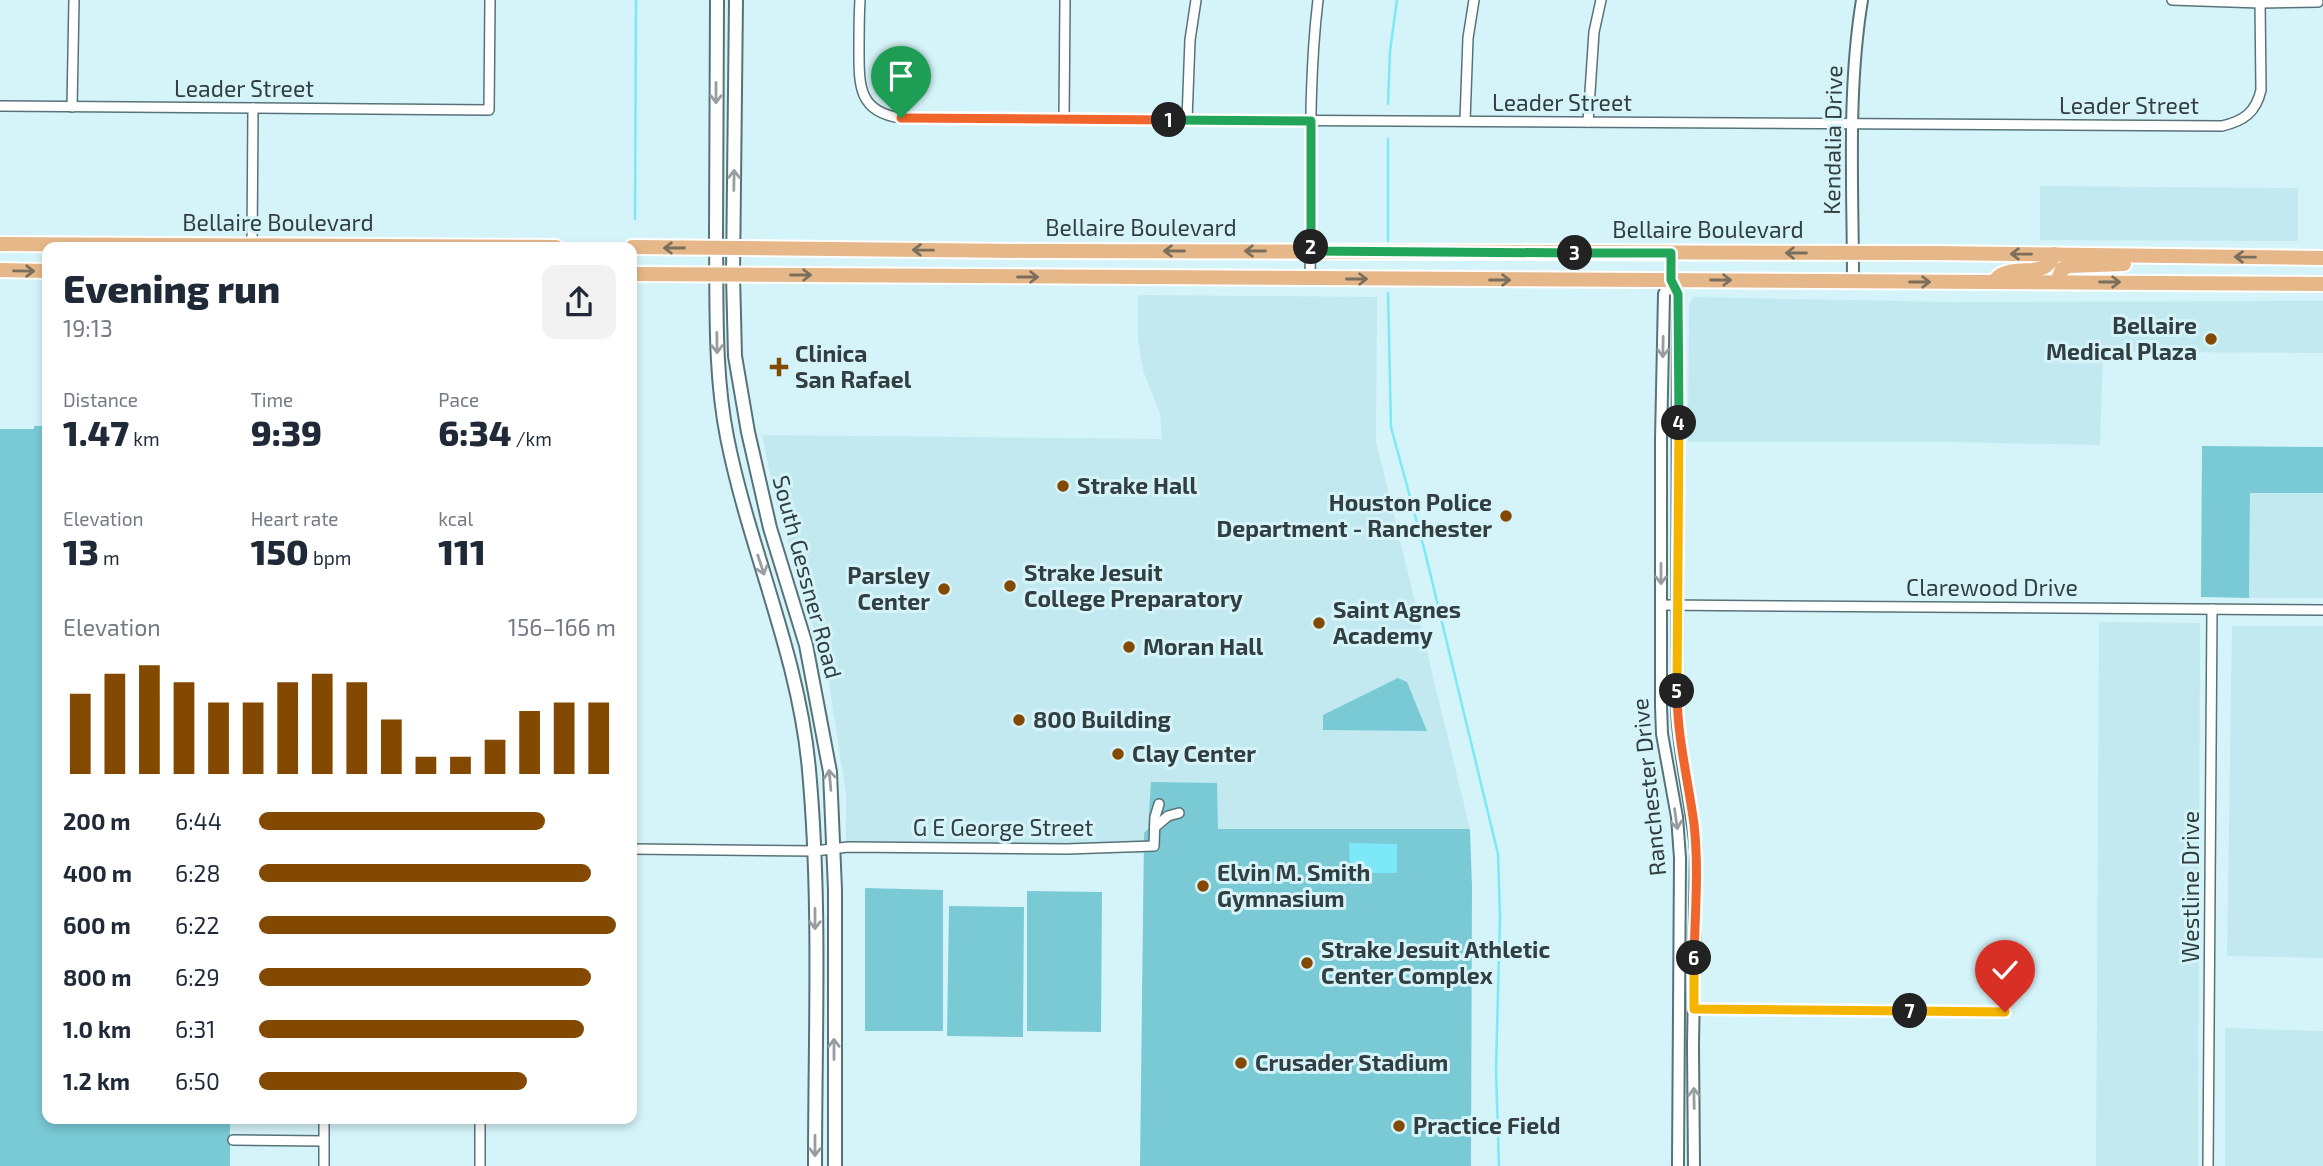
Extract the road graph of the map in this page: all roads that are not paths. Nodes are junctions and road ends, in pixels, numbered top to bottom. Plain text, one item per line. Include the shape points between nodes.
1 (74, 0) edge
2 (490, 0) edge
3 (717, 0) edge
4 (736, 0) edge
5 (859, 0) edge
6 (1066, 0) edge
7 (1196, 0) edge
8 (1318, 0) edge
9 (1474, 0) edge
10 (1601, 0) edge
11 (1862, 0) edge
12 (2172, 0) edge
13 (2260, 1) edge
14 (2318, 2) edge
15 (736, 66) junction
16 (716, 67) junction
17 (0, 106) edge
18 (72, 107) junction
19 (253, 108) junction
20 (1064, 119) junction
21 (1187, 120) junction
22 (1311, 121) junction
23 (1465, 121) junction
24 (1588, 122) junction
25 (1854, 124) junction
26 (253, 242) edge
27 (0, 244) edge
28 (42, 245) edge
29 (637, 247) edge
30 (716, 248) junction
31 (733, 248) junction
32 (977, 251) junction
33 (1149, 251) junction
34 (1311, 251) junction
35 (1671, 253) junction
36 (1853, 253) junction
37 (2054, 254) junction
38 (2163, 256) junction
39 (2318, 258) edge
40 (0, 270) edge
41 (42, 271) edge
42 (637, 274) edge
43 (716, 275) junction
44 (733, 275) junction
45 (977, 276) junction
46 (1149, 277) junction
47 (1310, 278) junction
48 (1671, 280) junction
49 (1853, 281) junction
50 (1993, 282) junction
51 (2057, 282) junction
52 (2318, 284) edge
53 (1662, 370) junction
54 (1678, 371) junction
55 (748, 432) junction
56 (727, 436) junction
57 (1661, 440) junction
58 (1679, 440) junction
59 (1661, 605) junction
60 (1678, 605) junction
61 (2212, 609) junction
62 (2323, 610) edge
63 (1678, 731) junction
64 (1662, 734) junction
65 (1159, 804) dead end
66 (1179, 813) dead end
67 (1155, 827) junction
68 (833, 848) junction
69 (637, 849) edge
70 (815, 850) junction
71 (1680, 888) junction
72 (1695, 888) junction
73 (816, 988) junction
74 (835, 988) junction
75 (1694, 1009) junction
76 (2005, 1012) dead end
77 (1679, 1046) junction
78 (1693, 1046) junction
79 (815, 1108) junction
80 (835, 1108) junction
81 (324, 1124) edge
82 (480, 1124) edge
83 (233, 1140) dead end
84 (323, 1141) junction
85 (324, 1166) edge
86 (480, 1166) edge
87 (816, 1166) edge
88 (835, 1166) edge
89 (1678, 1166) edge
90 (1694, 1166) edge
91 (2208, 1166) edge

1 - 18 street
2 - 19 street, Leader Street via 489,110
3 - 16 main road, South Gessner Road
4 - 15 main road, South Gessner Road
5 - 20 street, Leader Street via 859,86 871,106 883,114 901,118
6 - 20 street
7 - 21 street
8 - 22 street
9 - 23 street
10 - 24 street via 1594,32
11 - 25 street, Kendalia Drive
12 - 13 street
13 - 14 street
13 - 25 street, Leader Street via 2258,102 2239,122 2222,126
15 - 16 main road
31 -> 15 main road, South Gessner Road
16 -> 30 main road, South Gessner Road
17 - 18 street, Leader Street
18 - 19 street, Leader Street
19 - 26 street
20 - 21 street, Leader Street
21 - 22 street, Leader Street
22 - 23 street, Leader Street
22 - 34 street
23 - 24 street, Leader Street
24 - 25 street, Leader Street
25 - 36 street, Kendalia Drive
27 - 28 main road, Bellaire Boulevard
30 -> 29 main road, Bellaire Boulevard
30 - 31 main road, Bellaire Boulevard
30 - 43 main road, South Gessner Road
32 -> 31 main road, Bellaire Boulevard
31 - 44 main road, South Gessner Road
32 - 33 main road, Bellaire Boulevard
32 - 45 main road
34 -> 33 main road, Bellaire Boulevard
33 - 46 main road
34 - 35 main road, Bellaire Boulevard
34 - 47 street
36 -> 35 main road, Bellaire Boulevard
35 - 48 street, Ranchester Drive
37 -> 36 main road, Bellaire Boulevard
36 - 49 street, Kendalia Drive
37 - 38 main road, Bellaire Boulevard
37 - 50 main road via 2042,269 2004,273
39 -> 38 main road, Bellaire Boulevard
38 - 51 main road via 2121,265 2068,266
39 - 52 main road
40 -> 41 main road
42 - 43 main road
43 - 44 main road
43 -> 56 main road, South Gessner Road via 717,359
44 -> 45 main road
44 - 55 main road, South Gessner Road via 735,356
45 -> 46 main road
46 - 47 main road
47 -> 48 main road
48 -> 49 main road
48 -> 53 street, Ranchester Drive via 1664,294
48 - 54 street, Ranchester Drive via 1678,294
49 -> 50 main road
50 - 51 main road
51 -> 52 main road
53 - 54 street
53 - 57 street, Ranchester Drive
54 - 58 street, Ranchester Drive
55 - 56 main road
68 -> 55 main road, South Gessner Road via 830,772 819,707
56 -> 70 main road, South Gessner Road via 800,709
57 - 58 street
57 -> 59 street, Ranchester Drive
58 - 60 street, Ranchester Drive
59 - 60 street, Clarewood Drive
59 - 64 street, Ranchester Drive
60 - 61 street, Clarewood Drive
60 - 63 street, Ranchester Drive
61 - 62 street, Clarewood Drive
61 - 91 street, Westline Drive
63 - 64 street
63 - 72 street, Ranchester Drive via 1694,825
64 -> 71 street, Ranchester Drive via 1678,827
65 - 67 street, G E George Street
66 - 67 street, G E George Street
67 - 68 street, G E George Street via 1154,846 1129,848
68 - 70 street
68 - 74 main road, South Gessner Road
69 - 70 street
70 -> 73 main road, South Gessner Road
71 - 72 street
71 - 77 street, Ranchester Drive
72 - 75 street, Ranchester Drive
73 - 74 main road
73 - 79 main road, South Gessner Road
80 -> 74 main road, South Gessner Road
75 - 76 street
75 - 78 street, Ranchester Drive
77 - 78 street
77 - 89 street, Ranchester Drive
90 -> 78 street, Ranchester Drive
79 - 80 main road
79 -> 87 main road, South Gessner Road
80 - 88 main road, South Gessner Road
81 - 84 street
82 - 86 street
83 - 84 street
84 - 85 street

